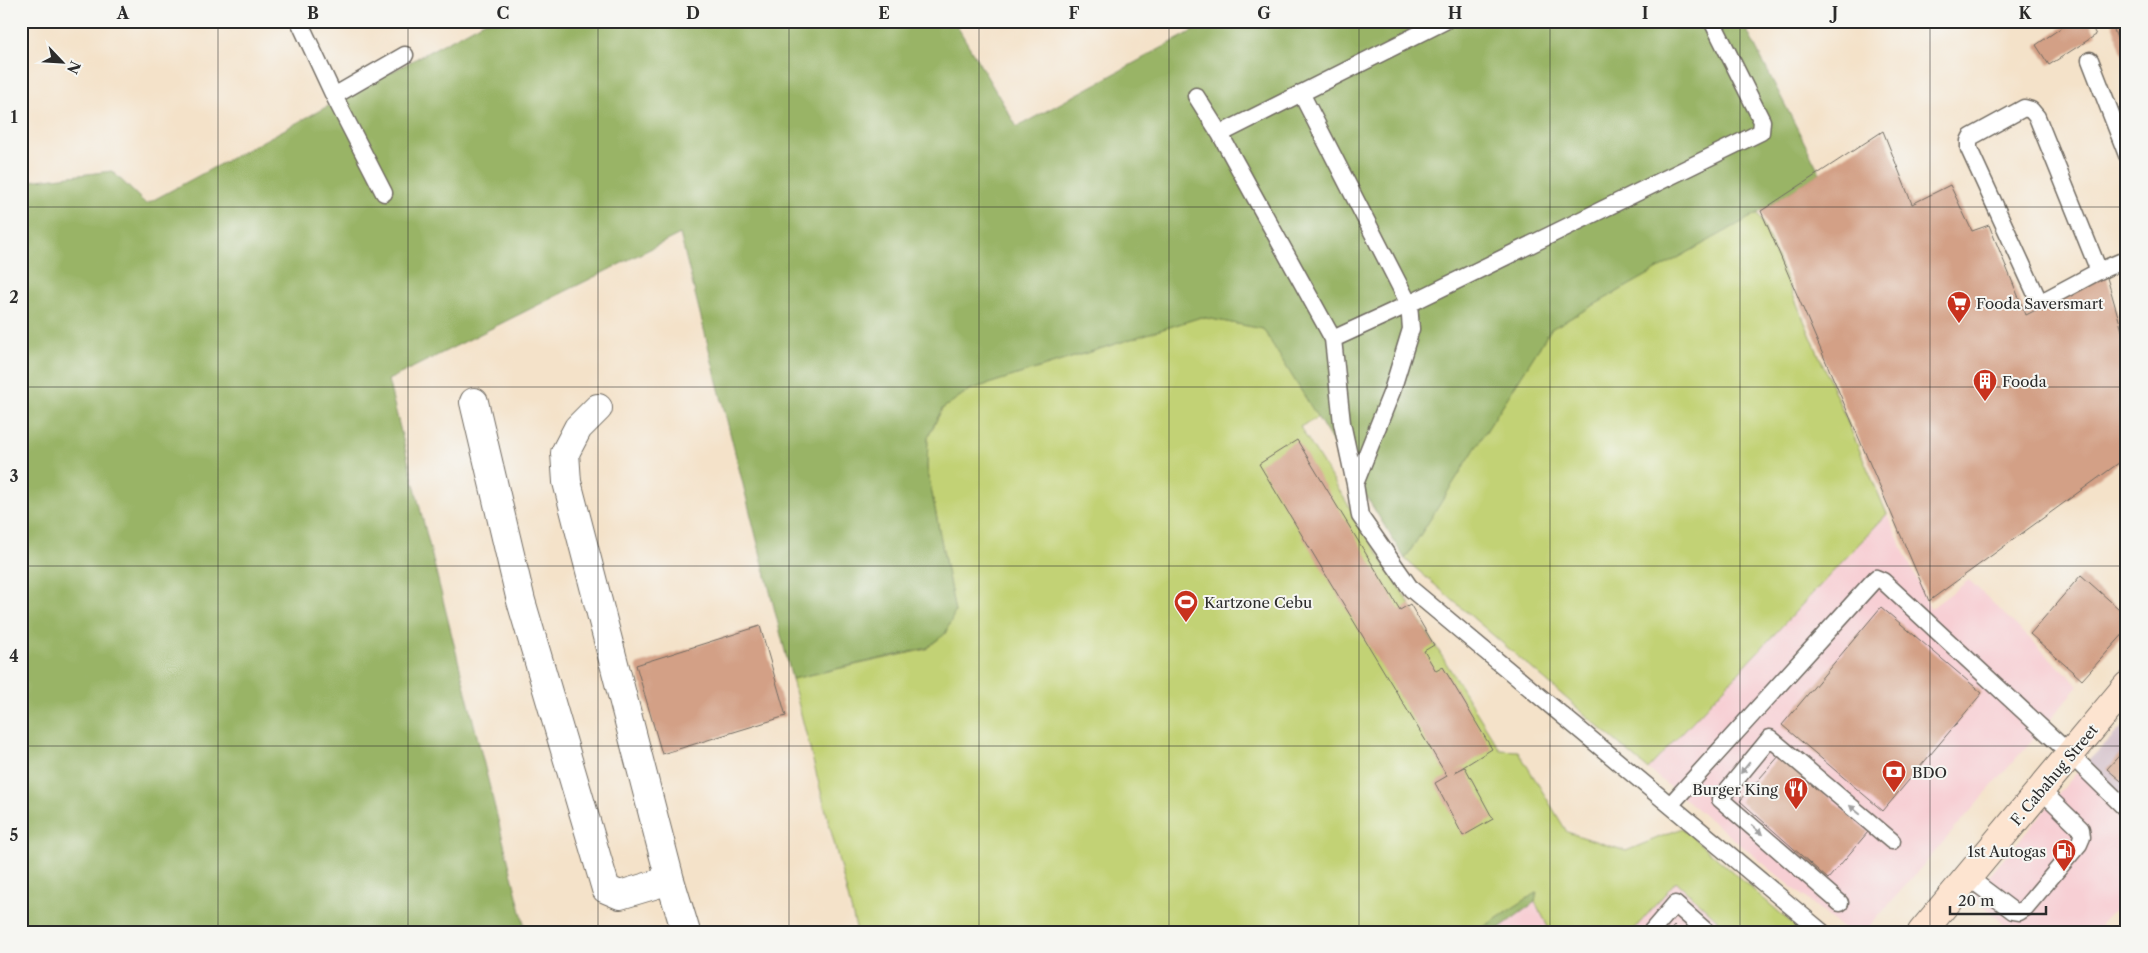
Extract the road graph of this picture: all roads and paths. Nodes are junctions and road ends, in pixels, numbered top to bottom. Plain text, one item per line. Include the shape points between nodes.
1 (300, 21) edge
2 (1445, 21) edge
3 (1712, 21) edge
4 (405, 55) dead end
5 (2090, 60) dead end
6 (1301, 93) junction
7 (334, 96) junction
8 (1196, 96) dead end
9 (1220, 134) junction
10 (2127, 155) edge
11 (384, 193) dead end
12 (2127, 259) edge
13 (2099, 271) junction
14 (1409, 304) junction
15 (1332, 339) junction
16 (474, 402) dead end
17 (598, 408) dead end
18 (1355, 484) junction
19 (2127, 686) edge
20 (2071, 755) junction
21 (2041, 790) junction
22 (1671, 804) junction
23 (2127, 810) edge
24 (1892, 841) dead end
25 (1968, 877) junction
26 (670, 880) junction
27 (1840, 903) dead end
28 (686, 932) edge
29 (1651, 932) edge
30 (1707, 932) edge
31 (1822, 932) edge
32 (1922, 932) edge

1 - 7 lane
2 - 6 lane
3 - 14 lane via 1762,121 1760,132
4 - 7 lane
5 - 10 lane
6 - 9 lane
6 - 14 lane
7 - 11 lane
8 - 9 lane
9 - 15 lane
12 - 13 lane
13 - 13 lane via 2032,110 2024,108 1972,137 1970,149 2038,299 2043,300
14 - 15 lane
14 - 18 lane via 1411,329 1392,391
15 - 18 lane via 1342,423
16 - 26 street via 521,601 606,889 620,895
17 - 26 street via 578,428 565,453 567,482
18 - 22 lane via 1360,516 1411,589
19 - 20 main road, F. Cabahug Street
20 - 21 main road, F. Cabahug Street
20 - 22 lane via 1876,578
20 - 23 lane
21 - 25 main road, F. Cabahug Street
21 - 25 lane via 2082,829 2079,844 2019,912 2013,911
22 - 31 lane
24 -> 27 lane via 1770,738 1720,798
25 - 32 main road, F. Cabahug Street
26 - 28 street
29 - 30 lane via 1675,904

